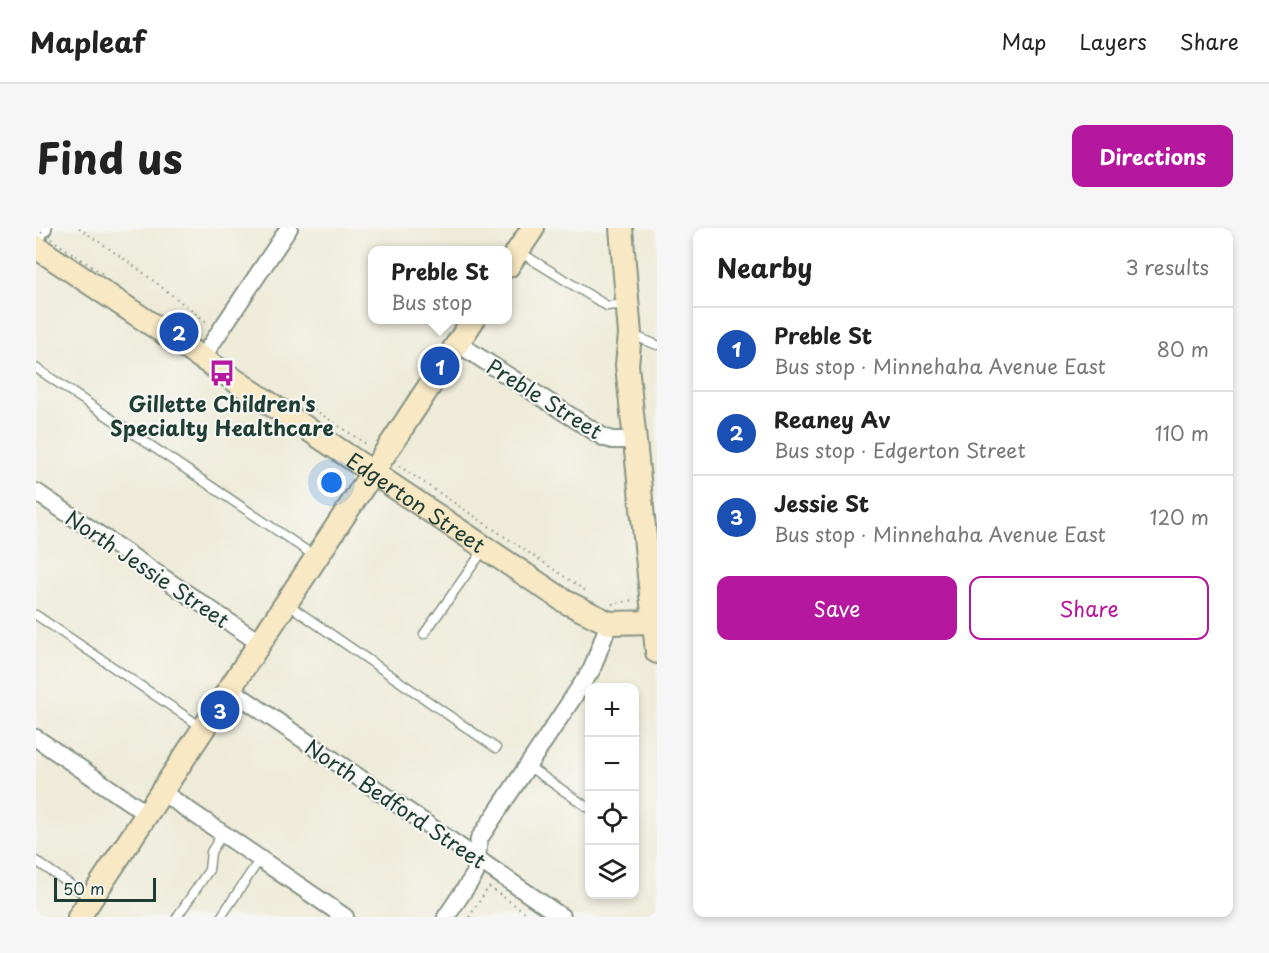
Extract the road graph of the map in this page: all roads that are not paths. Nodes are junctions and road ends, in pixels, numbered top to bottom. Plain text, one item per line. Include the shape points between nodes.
1 (43, 228) edge
2 (289, 228) edge
3 (533, 228) edge
4 (621, 228) edge
5 (36, 238) edge
6 (36, 248) edge
7 (513, 259) edge
8 (627, 304) junction
9 (470, 324) edge
10 (630, 334) junction
11 (457, 343) junction
12 (657, 345) edge
13 (202, 358) junction
14 (36, 368) edge
15 (636, 440) junction
16 (371, 472) junction
17 (36, 492) edge
18 (652, 498) edge
19 (485, 548) junction
20 (316, 557) junction
21 (286, 603) junction
22 (606, 612) junction
23 (36, 615) edge
24 (655, 622) edge
25 (424, 634) dead end
26 (260, 643) junction
27 (657, 652) edge
28 (230, 689) junction
29 (204, 729) junction
30 (36, 738) edge
31 (496, 748) dead end
32 (528, 766) junction
33 (162, 792) junction
34 (585, 806) edge
35 (147, 814) junction
36 (223, 833) junction
37 (477, 858) junction
38 (260, 859) junction
39 (36, 861) edge
40 (85, 908) edge
41 (177, 917) edge
42 (221, 917) edge
43 (345, 917) edge
44 (446, 917) edge
45 (562, 917) edge

1 - 5 street
2 - 13 street
3 - 7 street
4 - 8 street
6 - 13 street, Edgerton Street via 97,279
7 - 8 lane via 607,306
8 - 10 street
9 - 11 street
10 - 12 lane
10 - 15 street via 627,364
10 - 18 street via 641,363
11 - 15 street, Preble Street via 603,437
11 - 16 street
13 - 16 street, Edgerton Street
14 - 20 lane
15 - 18 street
16 - 19 street, Edgerton Street
16 - 20 street
17 - 26 street, North Jessie Street
18 - 24 street
19 - 22 street, Edgerton Street via 567,602
19 - 25 lane
20 - 21 street
21 - 26 street
21 - 31 lane
22 - 24 street, Edgerton Street
22 - 32 street via 592,669
23 - 29 lane
24 - 27 street
26 - 28 street
28 - 29 street
28 - 37 street, North Bedford Street
29 - 33 street
30 - 35 street
32 - 34 lane
32 - 37 street via 479,839
33 - 35 street
33 - 36 street
35 - 40 street
36 - 38 street
36 - 41 lane via 211,852 209,870
37 - 44 street via 475,874
37 - 45 street, North Bedford Street
38 - 42 lane
38 - 43 street
39 - 40 lane

